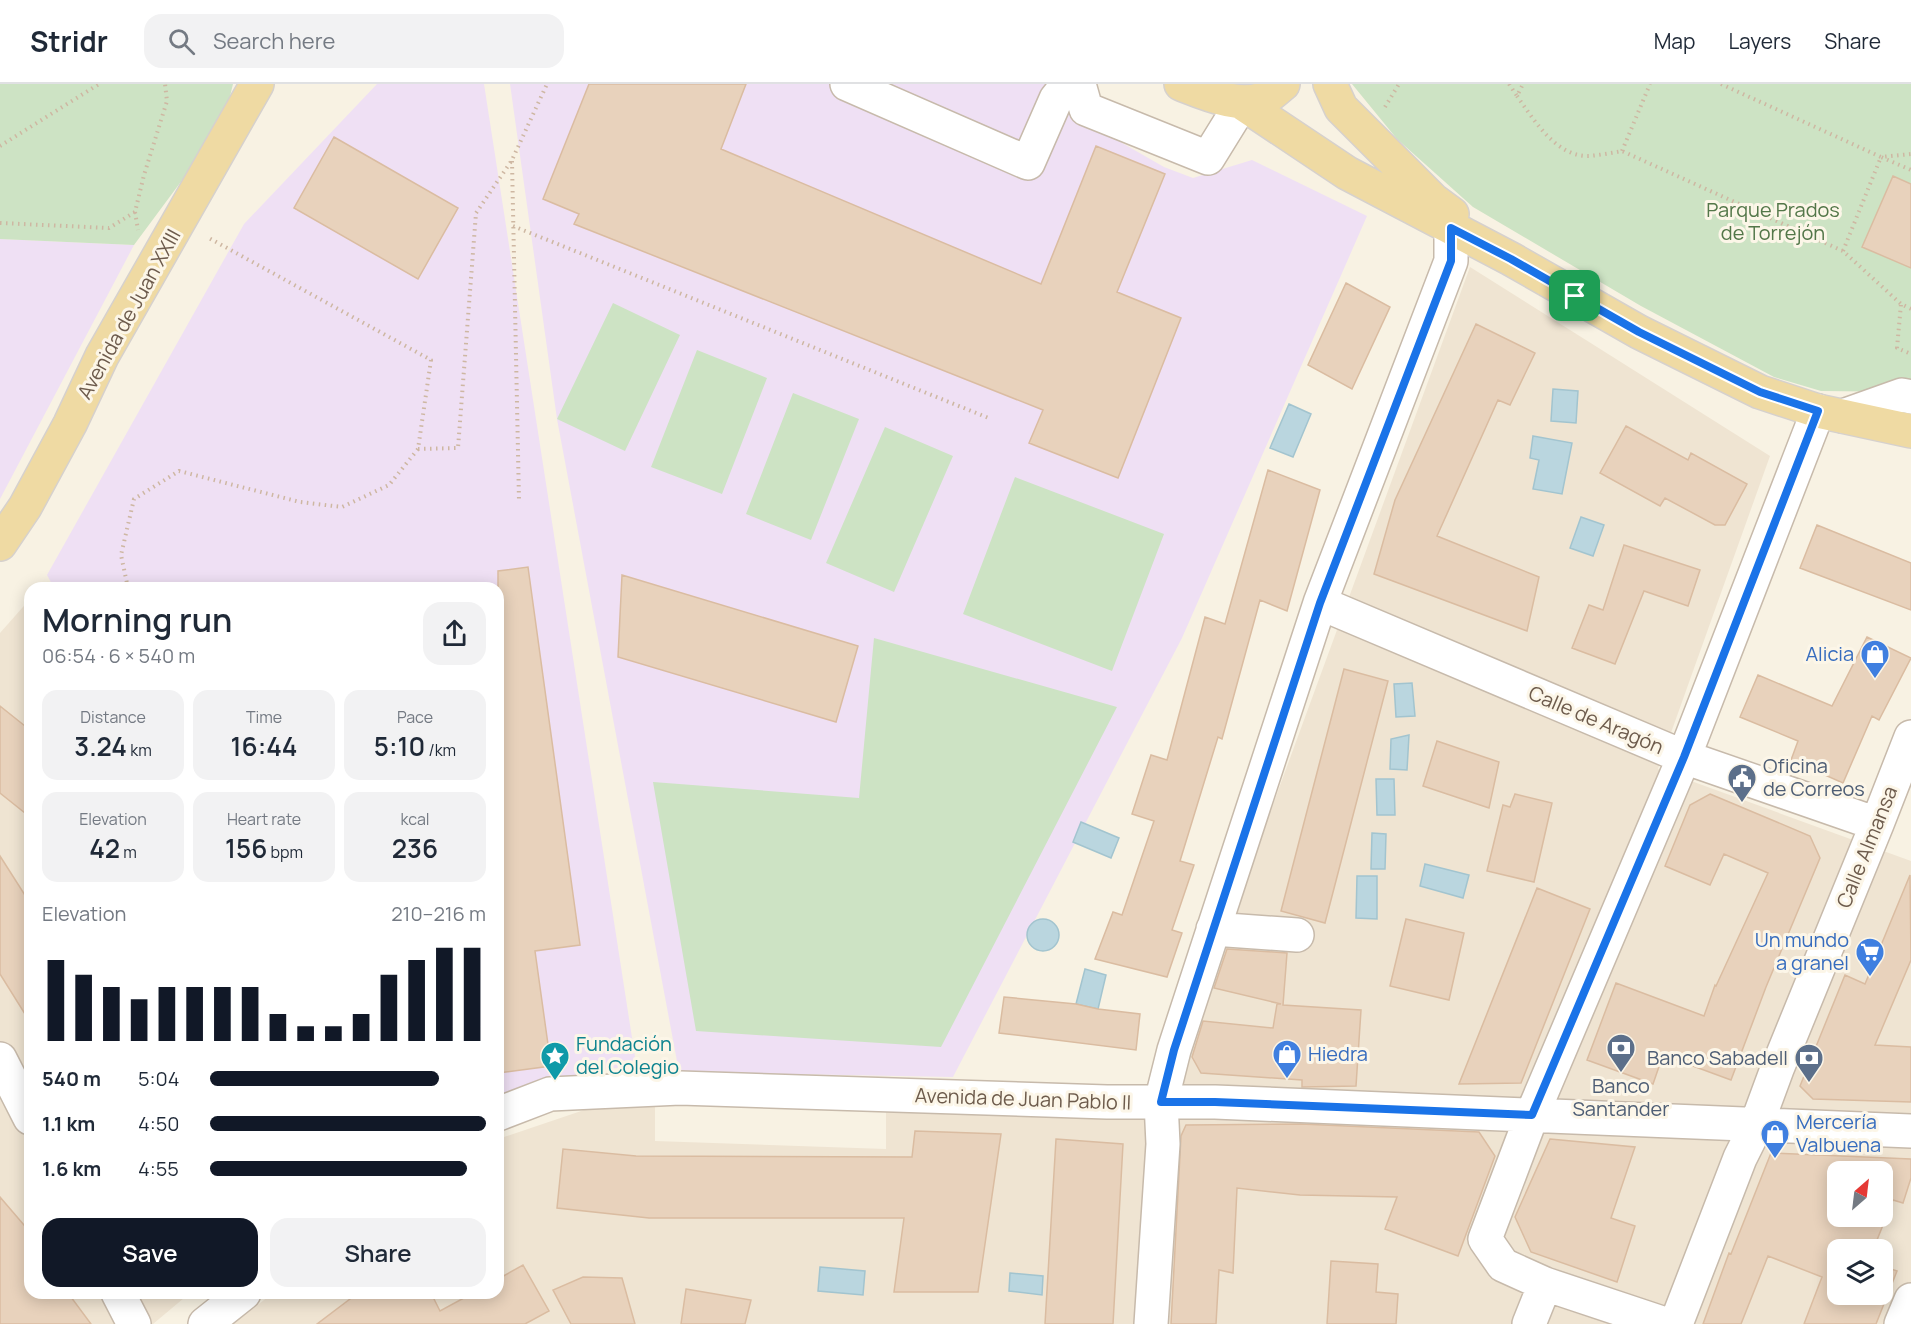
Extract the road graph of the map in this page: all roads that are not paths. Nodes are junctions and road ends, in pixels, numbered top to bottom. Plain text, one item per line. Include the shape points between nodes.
1 (257, 84) edge
2 (847, 84) edge
3 (1068, 84) edge
4 (1079, 84) edge
5 (1181, 84) edge
6 (1283, 84) edge
7 (1330, 84) edge
8 (1242, 103) junction
9 (1451, 228) junction
10 (1511, 259) junction
11 (1911, 397) edge
12 (1831, 413) junction
13 (1911, 430) edge
14 (0, 544) edge
15 (1320, 603) junction
16 (1911, 737) edge
17 (1684, 757) junction
18 (1877, 824) junction
19 (1213, 929) junction
20 (1297, 935) dead end
21 (0, 1059) edge
22 (1161, 1102) junction
23 (24, 1106) edge
24 (504, 1112) edge
25 (1532, 1115) junction
26 (1756, 1125) junction
27 (1911, 1131) edge
28 (1545, 1284) junction
29 (121, 1299) edge
30 (236, 1299) edge
31 (1911, 1300) edge
32 (134, 1324) edge
33 (205, 1324) edge
34 (1151, 1324) edge
35 (1529, 1324) edge
36 (1665, 1324) edge
37 (1676, 1324) edge
38 (1901, 1324) edge

1 - 14 main road, Avenida de Juan XXIII via 107,348 25,507
2 - 3 street via 1028,163 1056,99
4 - 8 street via 1086,109 1209,158
5 - 8 main road
6 - 8 main road via 1266,98
7 - 10 main road via 1341,108 1433,200
8 - 9 main road via 1347,173
9 - 10 main road
9 - 15 street via 1451,261
10 - 12 main road via 1639,332 1760,392
11 - 12 street via 1902,395
12 - 13 main road
12 - 17 street
15 - 17 street, Calle de Aragón
15 - 19 street
16 - 18 street, Calle Almansa
17 - 18 street, Calle de Aragón
17 - 25 street
18 - 26 street, Calle Almansa
19 - 20 street
19 - 22 street
21 - 23 street
22 - 24 street, Avenida de Juan Pablo II via 680,1088 550,1094
22 - 25 street, Avenida de Juan Pablo II
22 - 34 street via 1163,1144
25 - 26 street, Avenida de Juan Pablo II
25 - 28 street via 1485,1239 1503,1265
26 - 27 street, Avenida de Juan Pablo II
26 - 37 street, Calle Almansa
28 - 35 street
28 - 36 street
29 - 32 street
30 - 33 street
31 - 38 street

